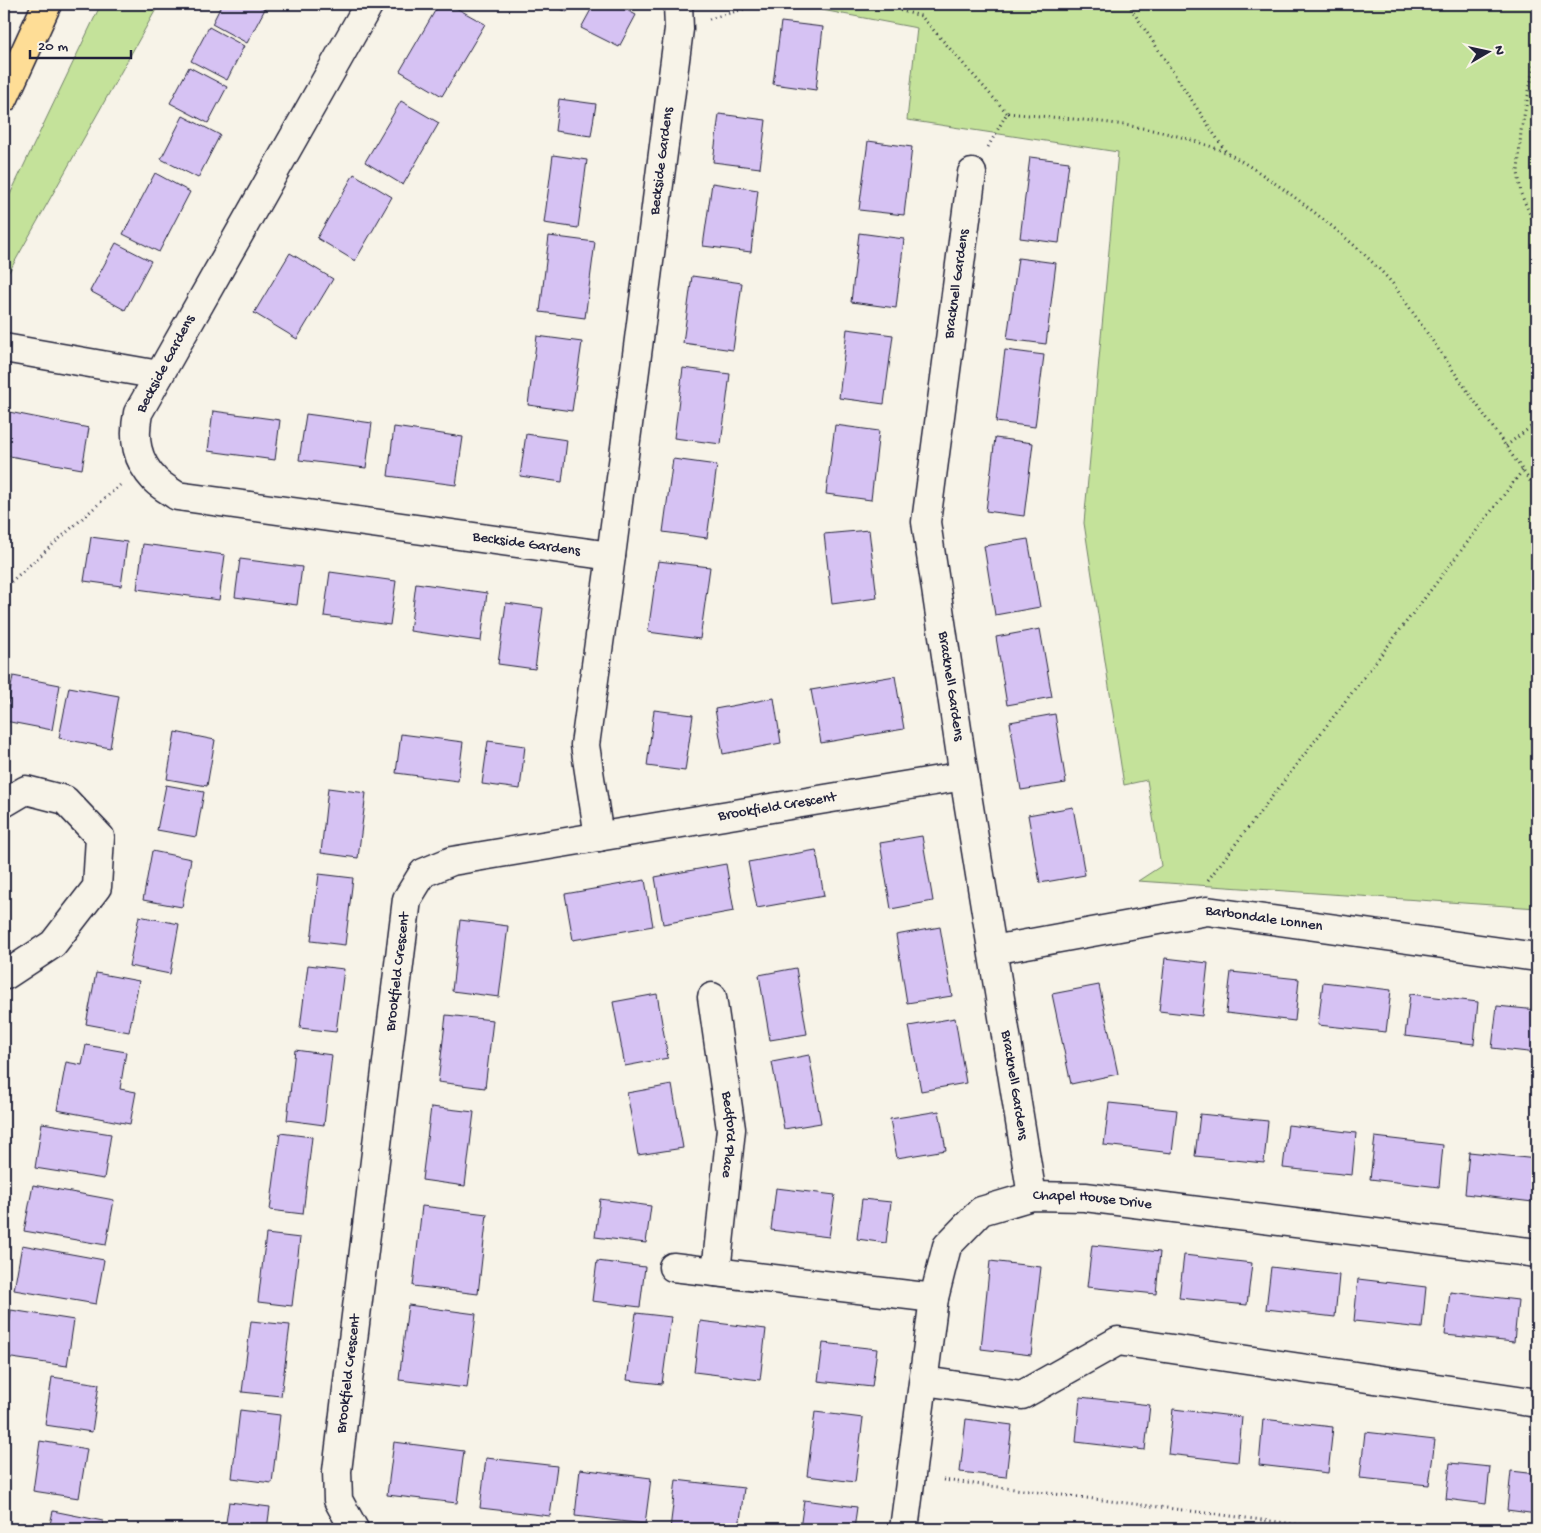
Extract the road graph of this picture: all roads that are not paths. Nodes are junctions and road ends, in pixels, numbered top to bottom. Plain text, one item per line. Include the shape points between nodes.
1 (47, 4) edge
2 (369, 4) edge
3 (678, 16) edge
4 (4, 98) edge
5 (972, 173) road end
6 (4, 348) edge
7 (159, 375) junction
8 (611, 556) junction
9 (964, 776) junction
10 (4, 803) edge
11 (599, 837) junction
12 (992, 950) junction
13 (1537, 956) edge
14 (5, 977) edge
15 (712, 997) dead end
16 (1032, 1196) junction
17 (1537, 1253) edge
18 (673, 1267) dead end
19 (716, 1272) junction
20 (934, 1298) junction
21 (924, 1381) junction
22 (1537, 1403) edge
23 (354, 1529) edge
24 (904, 1529) edge

1 - 4 highway
2 - 7 street, Beckside Gardens
3 - 8 street, Beckside Gardens
5 - 9 street, Bracknell Gardens via 926,522
6 - 7 street
7 - 8 street, Beckside Gardens via 138,413 136,448 155,481 177,496
8 - 11 street, Beckside Gardens via 584,745
9 - 11 street, Brookfield Crescent
9 - 12 street, Bracknell Gardens
10 - 14 street via 26,790 65,800 100,837 97,887 53,944
11 - 23 street, Brookfield Crescent via 452,862 423,873 407,899 337,1471 338,1500
12 - 13 street, Barbondale Lonnen via 1207,911
12 - 16 street, Bracknell Gardens
15 - 19 street, Bedford Place via 731,1130
16 - 17 street, Chapel House Drive via 1085,1197
16 - 20 street, Chapel House Drive via 981,1211 947,1246
18 - 19 street
19 - 20 street
20 - 21 street, Chapel House Drive
21 - 22 street via 1022,1395 1118,1341
21 - 24 street, Chapel House Drive

